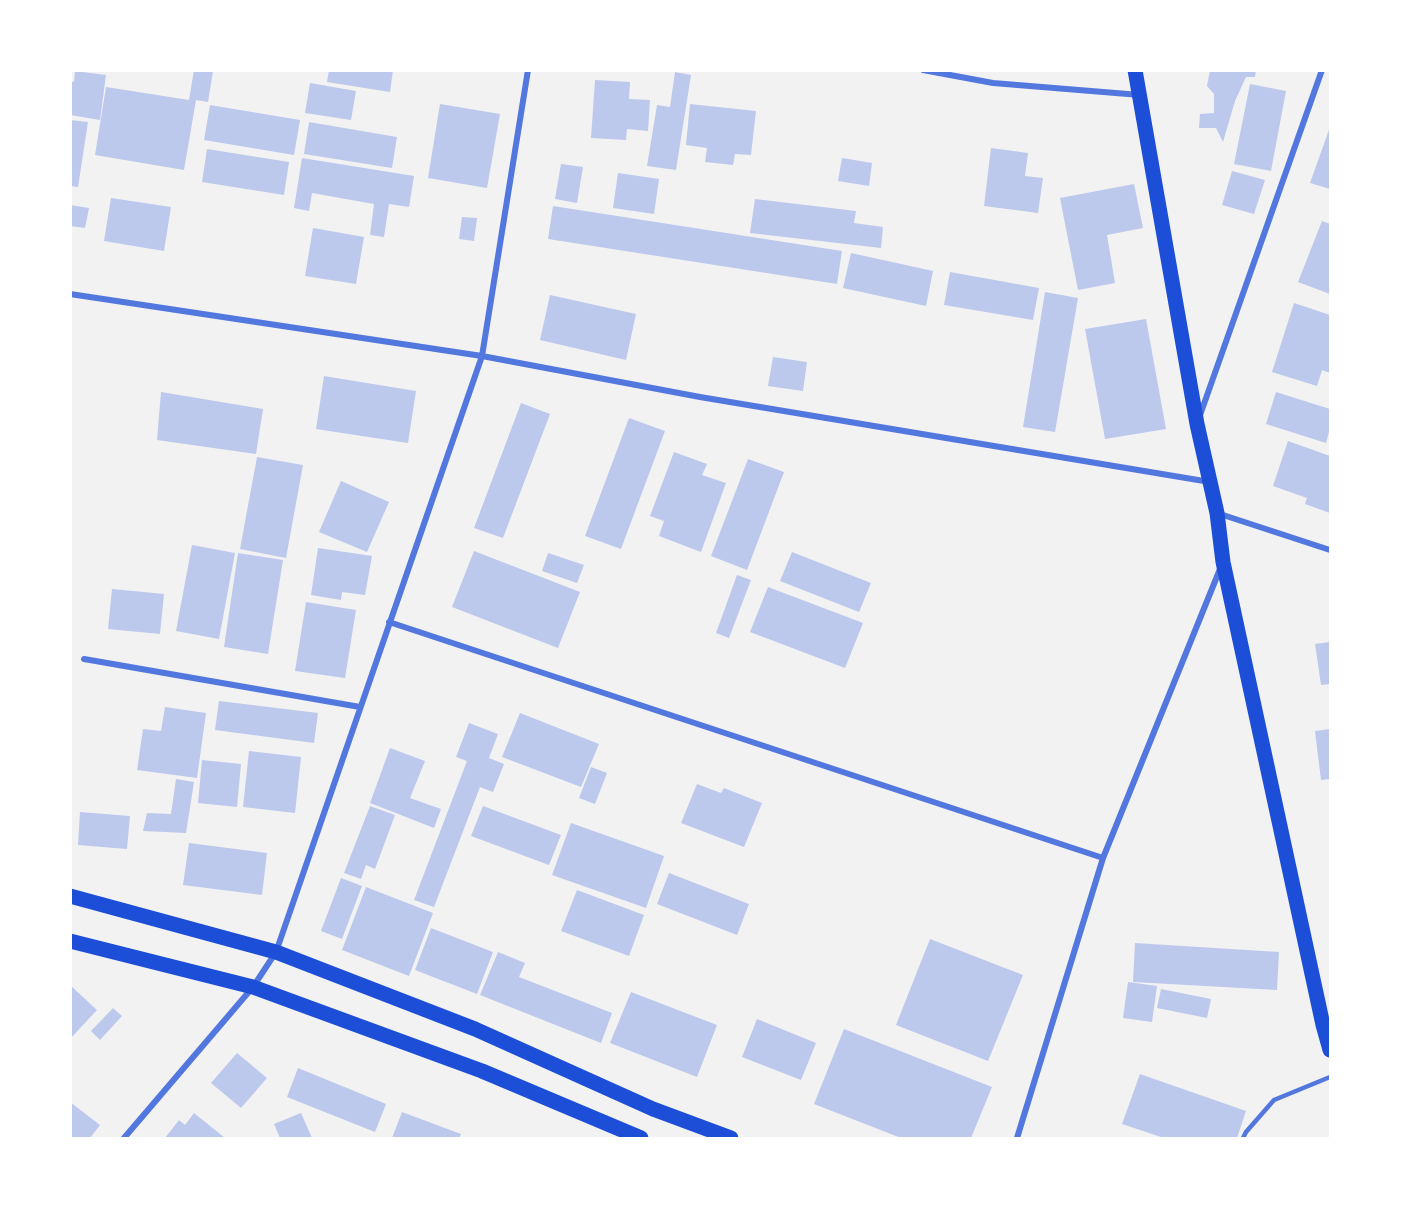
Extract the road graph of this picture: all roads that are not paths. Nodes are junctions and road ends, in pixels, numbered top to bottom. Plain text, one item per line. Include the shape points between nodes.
1 (528, 70) edge
2 (923, 70) edge
3 (1135, 70) edge
4 (1322, 70) edge
5 (1140, 95) junction
6 (70, 294) edge
7 (482, 356) junction
8 (1197, 424) junction
9 (1211, 482) junction
10 (1217, 513) junction
11 (1330, 550) edge
12 (1223, 562) junction
13 (389, 622) junction
14 (84, 659) dead end
15 (360, 707) junction
16 (1103, 858) junction
17 (70, 896) edge
18 (70, 941) edge
19 (276, 952) junction
20 (254, 987) junction
21 (1330, 1050) edge
22 (1330, 1077) edge
23 (124, 1138) edge
24 (641, 1138) edge
25 (731, 1138) edge
26 (1017, 1138) edge
27 (1243, 1138) edge

1 - 7 street
2 - 5 street via 993,83
3 - 5 main road
4 - 8 street
5 - 8 main road
6 - 7 street
7 - 9 street via 700,397
7 - 13 street
8 - 9 main road
9 - 10 main road
10 - 11 street
10 - 12 main road
12 - 16 street
12 - 21 main road
13 - 15 street
13 - 16 street
14 - 15 street
15 - 19 street
16 - 26 street
17 - 19 main road
18 - 20 main road
19 - 20 street
19 - 25 main road via 475,1029 653,1109
20 - 23 street
20 - 24 main road via 482,1071
22 - 27 lane via 1275,1100

